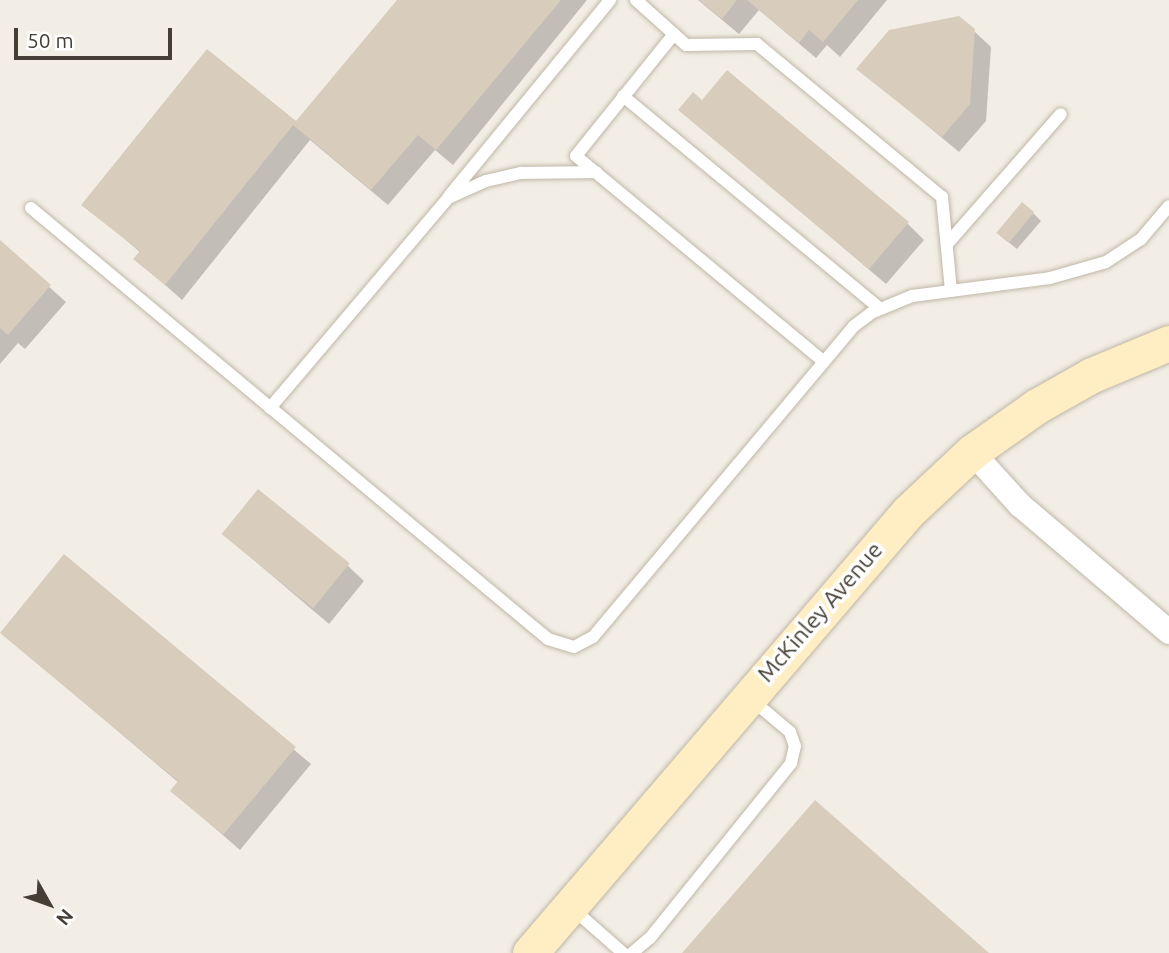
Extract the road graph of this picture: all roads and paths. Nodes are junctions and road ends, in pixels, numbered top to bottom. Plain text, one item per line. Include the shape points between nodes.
1 (610, 0) edge
2 (636, 0) edge
3 (674, 34) junction
4 (623, 96) junction
5 (1061, 114) dead end
6 (596, 172) junction
7 (448, 198) junction
8 (1169, 206) edge
9 (31, 208) dead end
10 (948, 243) junction
11 (951, 291) junction
12 (879, 308) junction
13 (1169, 342) edge
14 (824, 362) junction
15 (270, 408) junction
16 (972, 452) junction
17 (1169, 632) edge
18 (748, 696) junction
19 (570, 906) junction
20 (530, 953) edge
21 (623, 953) edge
22 (632, 953) edge

1 - 7 lane
2 - 3 lane
3 - 4 lane
3 - 10 lane via 687,45 757,44 942,197
4 - 6 lane via 576,156
4 - 12 lane
5 - 10 lane
6 - 7 lane via 523,173 486,181
6 - 14 lane
7 - 15 lane
8 - 11 lane via 1141,239 1106,262 1050,278
9 - 15 lane
10 - 11 lane
11 - 12 lane via 912,296
12 - 14 lane via 854,326
13 - 16 main road, McKinley Avenue via 1081,381
14 - 15 lane via 593,637 574,647 548,639
16 - 17 street via 1020,505
16 - 18 main road, McKinley Avenue via 908,512
18 - 19 main road, McKinley Avenue
18 - 22 lane via 790,732 795,746 791,763 650,938
19 - 20 main road, McKinley Avenue
19 - 21 lane

